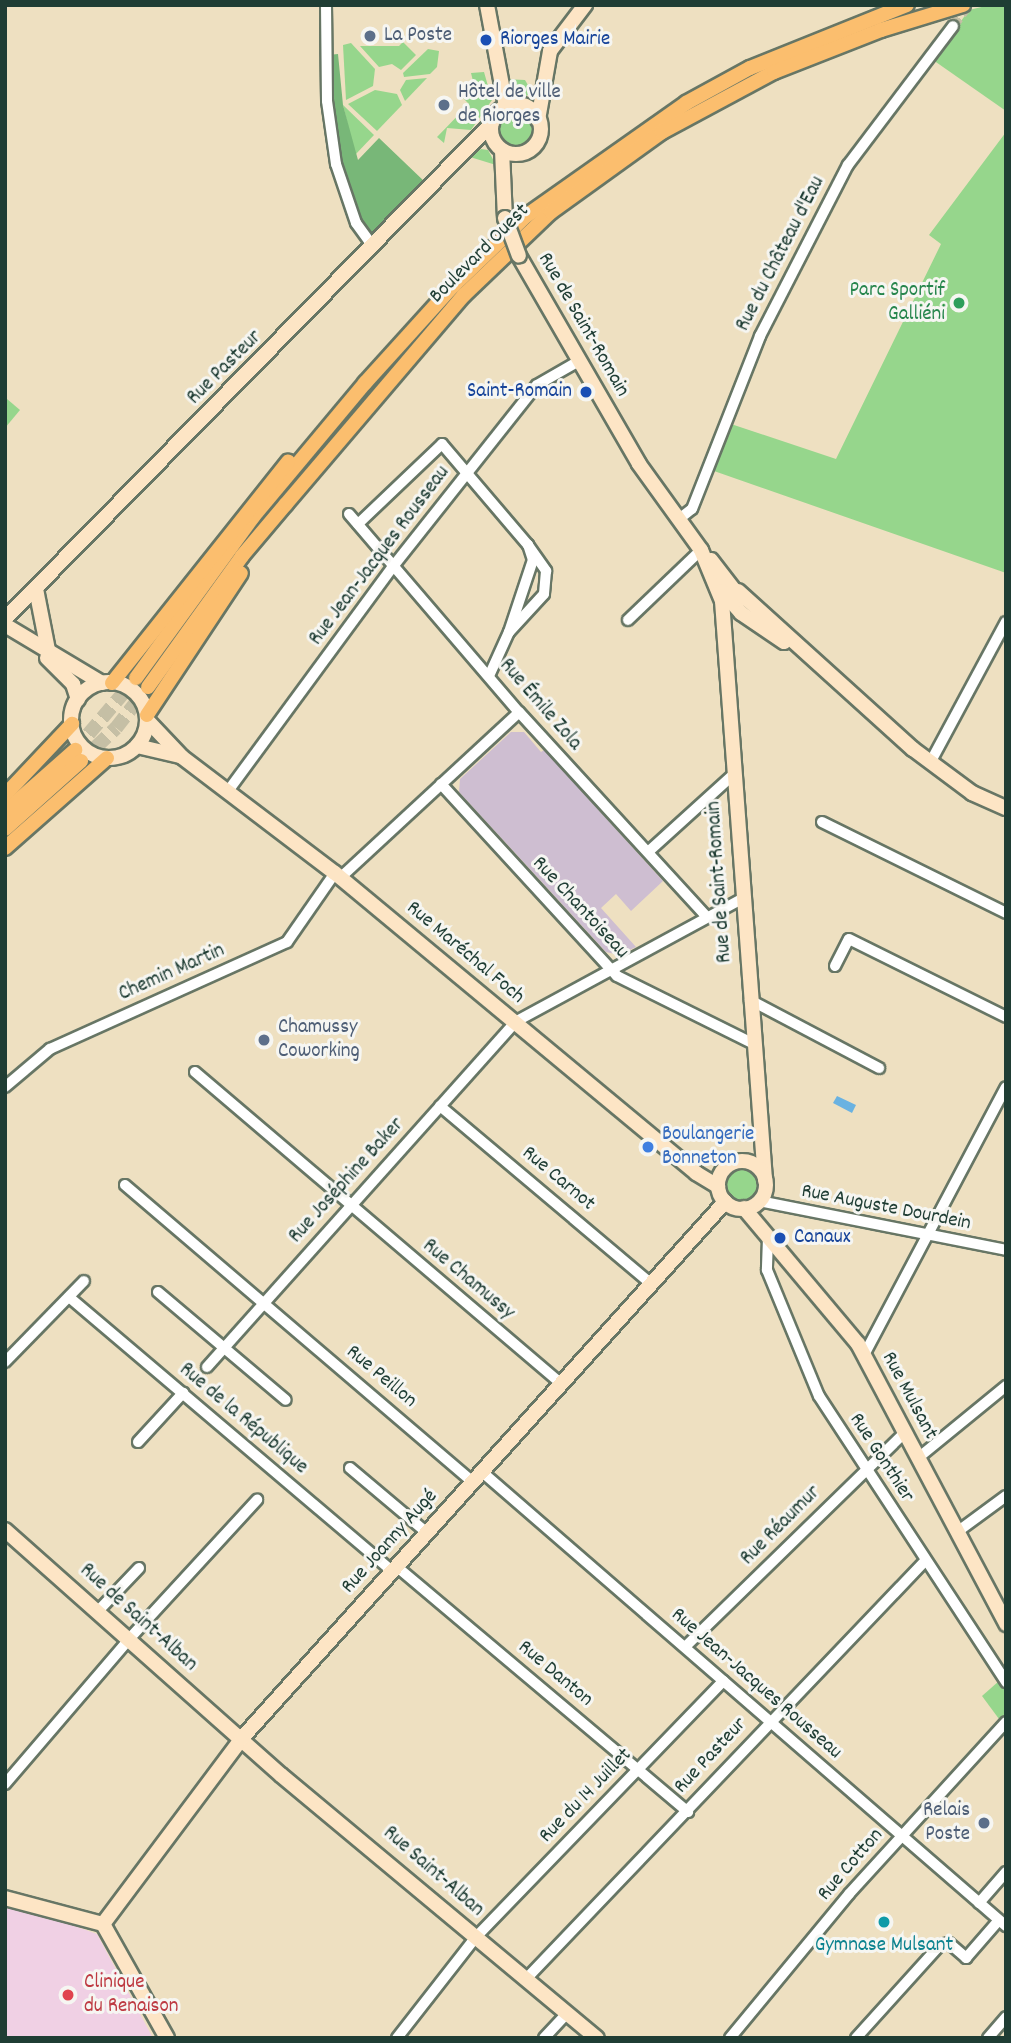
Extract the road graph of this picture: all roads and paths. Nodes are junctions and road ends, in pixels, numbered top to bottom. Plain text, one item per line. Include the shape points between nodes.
1 (326, 5) edge
2 (487, 5) edge
3 (584, 5) edge
4 (907, 5) edge
5 (963, 5) edge
6 (953, 26) tunnel mouth
7 (542, 81) junction
8 (522, 106) junction
9 (506, 107) junction
10 (538, 120) junction
11 (492, 123) junction
12 (471, 143) junction
13 (498, 146) junction
14 (519, 154) junction
15 (503, 180) junction
16 (373, 246) junction
17 (579, 361) junction
18 (365, 383) junction
19 (468, 472) junction
20 (286, 504) junction
21 (349, 514) dead end
22 (679, 519) junction
23 (358, 524) junction
24 (528, 545) junction
25 (701, 550) junction
26 (395, 565) junction
27 (36, 589) junction
28 (738, 604) junction
29 (5, 619) edge
30 (628, 620) dead end
31 (1006, 622) edge
32 (11, 628) edge
33 (509, 632) junction
34 (48, 650) junction
35 (489, 676) junction
36 (107, 683) junction
37 (78, 699) junction
38 (519, 712) junction
39 (147, 717) junction
40 (72, 724) junction
41 (137, 746) junction
42 (182, 757) junction
43 (107, 758) junction
44 (930, 763) junction
45 (733, 775) junction
46 (441, 784) junction
47 (228, 791) junction
48 (5, 795) edge
49 (1002, 807) edge
50 (5, 811) edge
51 (822, 822) dead end
52 (5, 829) edge
53 (5, 848) edge
54 (648, 852) junction
55 (338, 876) junction
56 (743, 898) junction
57 (1006, 914) edge
58 (708, 917) junction
59 (835, 966) dead end
60 (610, 970) junction
61 (750, 1000) junction
62 (1006, 1017) edge
63 (515, 1022) junction
64 (754, 1044) junction
65 (879, 1068) dead end
66 (195, 1072) dead end
67 (5, 1087) edge
68 (1006, 1087) edge
69 (440, 1106) junction
70 (761, 1130) junction
71 (747, 1162) junction
72 (765, 1180) junction
73 (125, 1185) dead end
74 (718, 1186) junction
75 (759, 1201) junction
76 (725, 1202) junction
77 (351, 1206) junction
78 (744, 1209) junction
79 (928, 1236) junction
80 (768, 1238) junction
81 (1006, 1250) edge
82 (84, 1281) dead end
83 (650, 1283) junction
84 (158, 1292) dead end
85 (69, 1297) junction
86 (264, 1302) junction
87 (224, 1348) junction
88 (864, 1355) junction
89 (5, 1362) edge
90 (207, 1367) dead end
91 (561, 1384) junction
92 (1006, 1386) edge
93 (183, 1393) junction
94 (286, 1400) dead end
95 (904, 1433) junction
96 (138, 1442) dead end
97 (918, 1458) junction
98 (351, 1468) dead end
99 (866, 1469) junction
100 (477, 1476) junction
101 (1006, 1496) edge
102 (257, 1500) dead end
103 (5, 1530) edge
104 (426, 1532) junction
105 (957, 1532) junction
106 (925, 1561) junction
107 (139, 1568) dead end
108 (394, 1568) junction
109 (99, 1610) junction
110 (1006, 1624) edge
111 (130, 1638) junction
112 (685, 1647) junction
113 (723, 1681) junction
114 (1006, 1682) edge
115 (1006, 1722) edge
116 (772, 1723) junction
117 (242, 1738) junction
118 (639, 1769) junction
119 (5, 1784) edge
120 (688, 1811) junction
121 (903, 1835) junction
122 (1006, 1872) edge
123 (5, 1898) edge
124 (979, 1903) junction
125 (1002, 1923) edge
126 (103, 1924) junction
127 (476, 1937) junction
128 (526, 1979) junction
129 (567, 2013) junction
130 (1006, 2017) edge
131 (166, 2038) edge
132 (397, 2038) edge
133 (544, 2038) edge
134 (597, 2038) edge
135 (730, 2038) edge
136 (856, 2038) edge
137 (988, 2038) edge

1 - 16 street via 327,101 336,164 356,223
2 - 9 street
3 - 7 street via 555,41
4 - 18 main road, Boulevard Ouest via 750,68 646,127 517,224
5 - 20 main road, Boulevard Ouest via 881,30 774,72 662,132 609,169 551,212 464,295
6 - 22 street, Rue du Château d'Eau via 848,165 760,336 692,509
7 - 8 street
7 - 10 street
8 - 9 street
8 - 10 street
9 - 11 street
10 - 14 street via 537,142
11 - 12 street, Rue Pasteur
11 - 13 street
12 - 13 street
12 - 16 street, Rue Pasteur
13 - 14 street
13 - 15 street, Rue de Saint-Romain
14 - 15 street
15 - 17 street, Rue de Saint-Romain, bridge via 505,218 519,256
16 - 27 street, Rue Pasteur
17 - 19 street, Rue Jean-Jacques Rousseau via 537,385
17 - 22 street, Rue de Saint-Romain via 639,464
18 - 20 main road, Boulevard Ouest via 253,517 142,683
18 - 36 main road via 245,510
19 - 23 street via 442,444
19 - 24 street
19 - 26 street, Rue Jean-Jacques Rousseau
20 - 39 main road
21 - 23 street, Rue Émile Zola
22 - 25 street, Rue de Saint-Romain
23 - 26 street, Rue Émile Zola
24 - 33 street via 533,560
24 - 33 street via 546,571 547,581 537,603
25 - 28 street, Rue de Saint-Romain
25 - 28 street, Rue de Saint-Romain via 715,581
25 - 30 street
26 - 35 street, Rue Émile Zola
26 - 47 street, Rue Jean-Jacques Rousseau
27 - 29 street, Rue Pasteur
27 - 34 street
28 - 44 street via 819,665
28 - 45 street, Rue de Saint-Romain via 724,631
31 - 44 street
32 - 34 street
32 - 37 street via 73,684
33 - 35 street
34 - 36 street
35 - 38 street, Rue Émile Zola
36 - 37 street
36 - 39 street via 136,694
37 - 40 street
38 - 46 street, Chemin Martin
38 - 54 street, Rue Émile Zola
39 - 41 street
39 - 42 street, Rue Maréchal Foch
40 - 43 street via 81,746
40 - 48 main road
41 - 42 street, Rue Maréchal Foch
41 - 43 street
42 - 47 street, Rue Maréchal Foch
43 - 53 main road
44 - 49 street
45 - 54 street
45 - 56 street, Rue de Saint-Romain
46 - 55 street, Chemin Martin
46 - 60 street, Rue Chantoiseau
47 - 55 street, Rue Maréchal Foch
50 - 52 main road via 78,755
51 - 57 street
54 - 58 street, Rue Émile Zola
55 - 63 street, Rue Maréchal Foch
55 - 67 street, Chemin Martin via 287,942 50,1049
56 - 58 street, Rue Joséphine Baker
56 - 61 street, Rue de Saint-Romain
58 - 60 street, Rue Joséphine Baker
59 - 62 street via 849,939
60 - 63 street, Rue Joséphine Baker
60 - 64 street, Rue Chantoiseau
61 - 64 street, Rue de Saint-Romain
61 - 65 street
63 - 69 street, Rue Joséphine Baker
63 - 74 street, Rue Maréchal Foch
64 - 70 street, Rue de Saint-Romain
66 - 77 street, Rue Chamussy
68 - 79 street
69 - 77 street, Rue Joséphine Baker
69 - 83 street, Rue Carnot
70 - 71 street, Rue de Saint-Romain via 758,1150
70 - 72 street, Rue de Saint-Romain
71 - 72 street via 757,1166
71 - 74 street via 728,1165
72 - 75 street
73 - 86 street, Rue Peillon
74 - 76 street
75 - 78 street
75 - 79 street, Rue Auguste Dourdein
76 - 78 street
76 - 83 street, Rue Joanny Augé
77 - 86 street, Rue Joséphine Baker
77 - 91 street, Rue Chamussy
78 - 80 street, Rue Mulsant
79 - 81 street, Rue Auguste Dourdein
79 - 88 street
80 - 88 street, Rue Mulsant
80 - 99 street, Rue Gonthier via 767,1270 814,1384
82 - 85 street
83 - 91 street, Rue Joanny Augé
84 - 87 street
85 - 89 street
85 - 93 street, Rue de la République
86 - 87 street, Rue Joséphine Baker
86 - 100 street, Rue Peillon
87 - 90 street, Rue Joséphine Baker
87 - 94 street
88 - 95 street, Rue Mulsant
91 - 100 street, Rue Joanny Augé
92 - 97 street
93 - 96 street
93 - 108 street, Rue de la République
95 - 97 street, Rue Mulsant
95 - 99 street, Rue Réaumur
97 - 105 street, Rue Mulsant
98 - 104 street
99 - 106 street, Rue Gonthier
99 - 112 street, Rue Réaumur
100 - 104 street, Rue Joanny Augé
100 - 112 street, Rue Jean-Jacques Rousseau
101 - 105 street
102 - 111 street
103 - 109 street, Rue de Saint-Alban
104 - 108 street, Rue Joanny Augé
105 - 110 street, Rue Mulsant
106 - 114 street, Rue Gonthier
106 - 116 street, Rue Pasteur
107 - 109 street
108 - 117 street, Rue Joanny Augé
108 - 118 street, Rue Danton
109 - 111 street, Rue de Saint-Alban
111 - 117 street, Rue de Saint-Alban
111 - 119 street
112 - 113 street, Rue Jean-Jacques Rousseau
113 - 116 street, Rue Jean-Jacques Rousseau
113 - 118 street, Rue du 14 Juillet
115 - 121 street, Rue Cotton
116 - 120 street, Rue Pasteur
116 - 121 street, Rue Jean-Jacques Rousseau
117 - 126 street, Rue Joanny Augé
117 - 127 street, Rue Saint-Alban
118 - 120 street, Rue Danton
118 - 127 street, Rue du 14 Juillet
120 - 128 street, Rue Pasteur
121 - 124 street, Rue Jean-Jacques Rousseau
121 - 135 street, Rue Cotton
122 - 124 street
123 - 126 street
124 - 125 street, Rue Jean-Jacques Rousseau
125 - 136 street via 966,1958 947,1942 940,1945
126 - 131 street
127 - 128 street, Rue Saint-Alban
127 - 132 street, Rue du 14 Juillet
128 - 129 street, Rue Saint-Alban
129 - 133 street
129 - 134 street, Rue Saint-Alban
130 - 137 street

